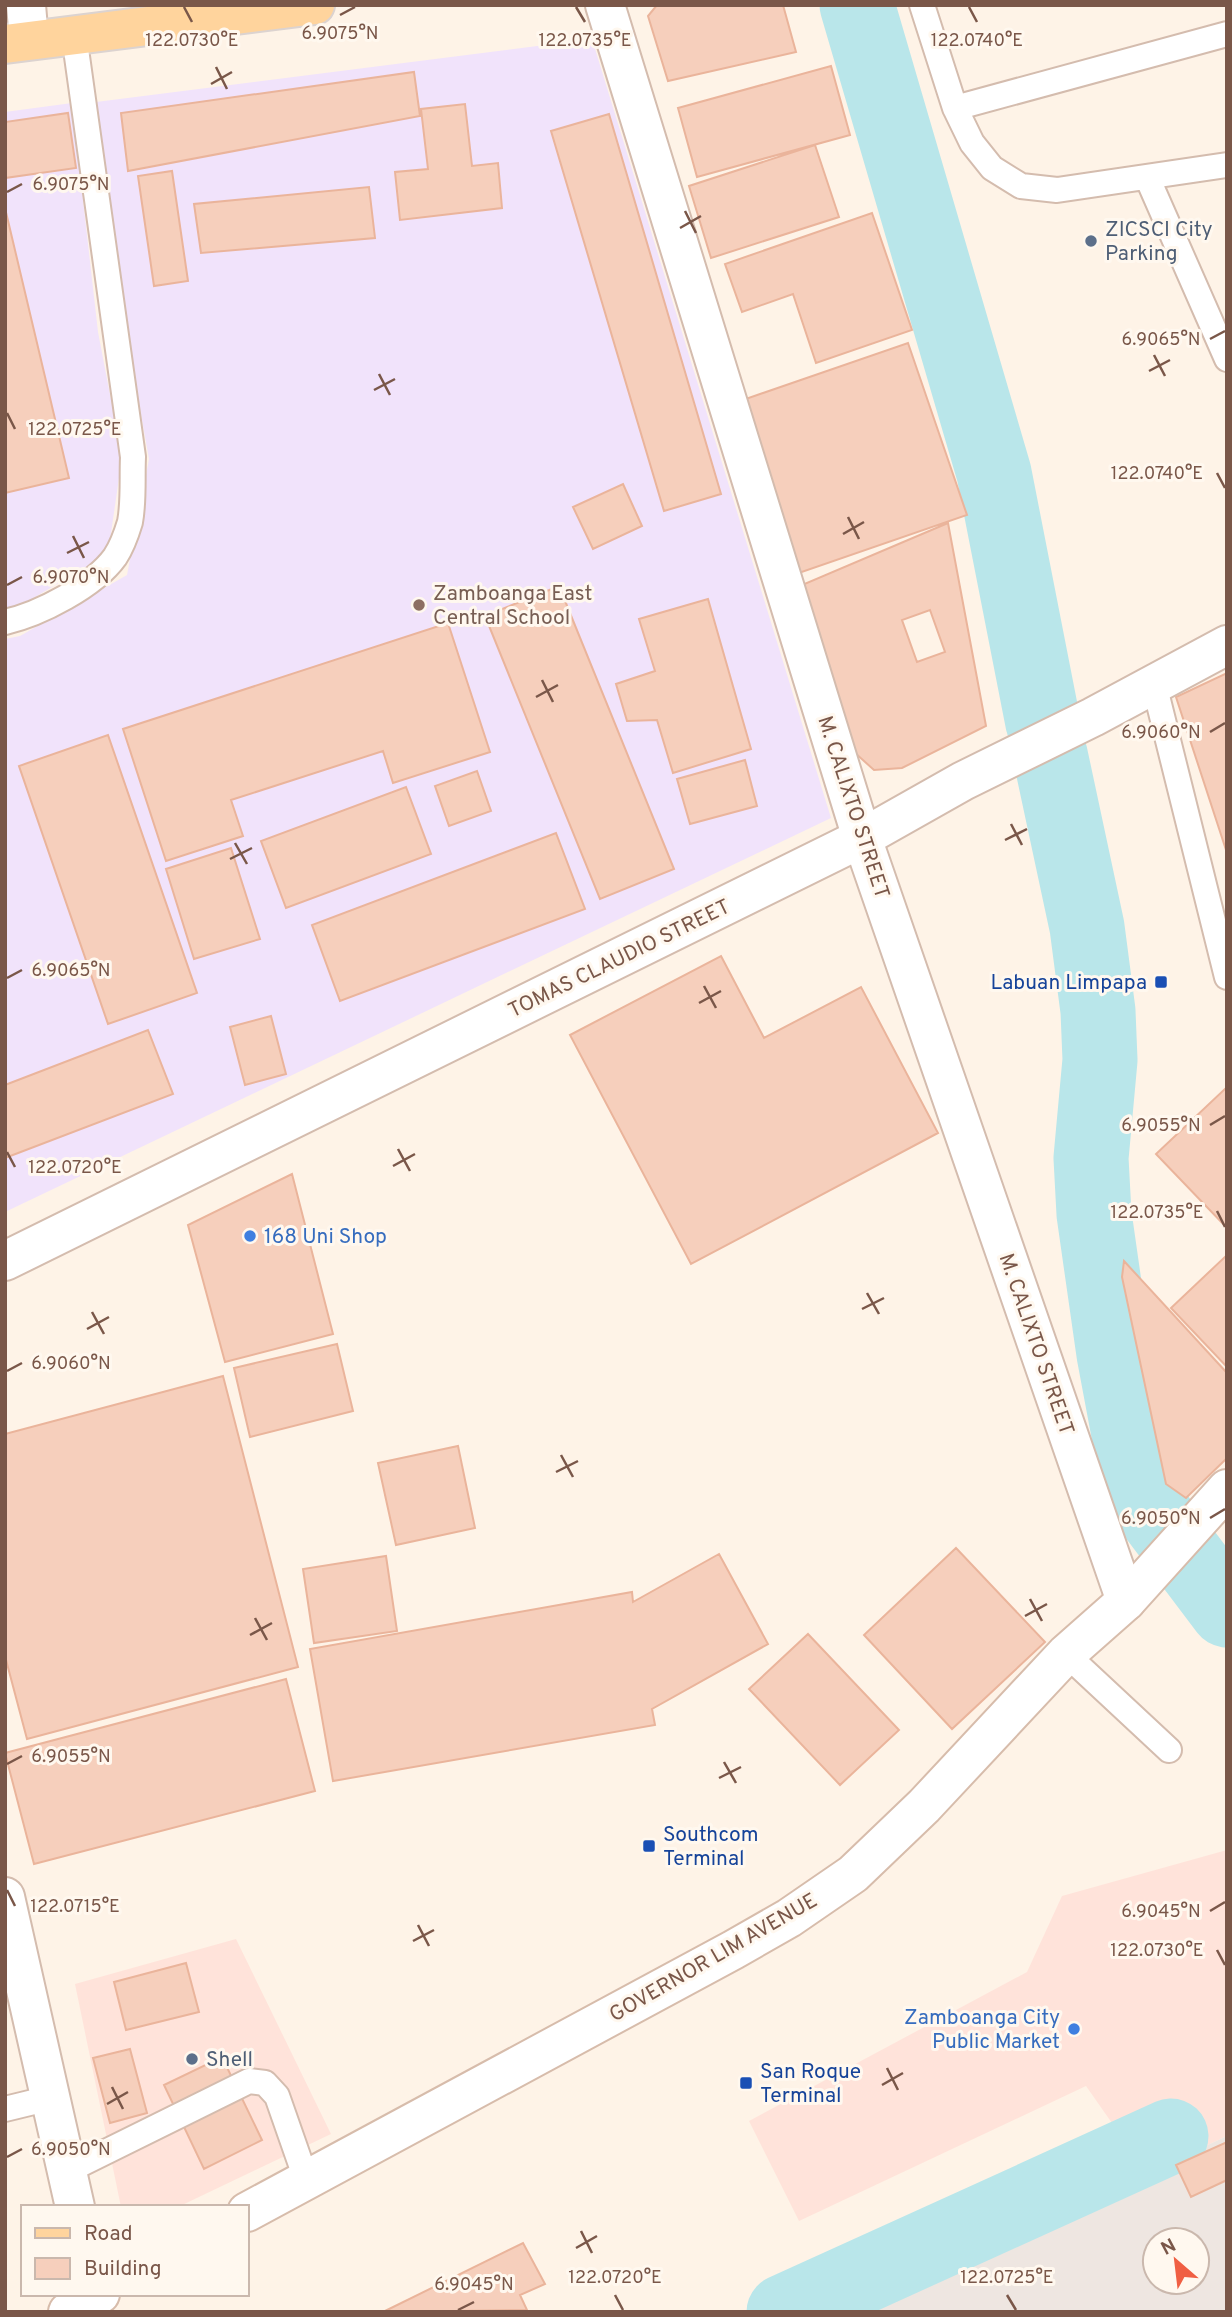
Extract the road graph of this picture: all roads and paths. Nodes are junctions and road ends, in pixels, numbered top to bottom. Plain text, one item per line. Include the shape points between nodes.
1 (315, 5) edge
2 (606, 5) edge
3 (922, 5) edge
4 (20, 30) edge
5 (1227, 34) edge
6 (74, 35) junction
7 (956, 108) junction
8 (1227, 166) edge
9 (1147, 177) junction
10 (1227, 359) edge
11 (5, 622) edge
12 (1227, 645) edge
13 (1154, 684) junction
14 (863, 838) junction
15 (1227, 977) edge
16 (5, 1261) edge
17 (1227, 1489) edge
18 (1126, 1601) junction
19 (1066, 1654) junction
20 (1169, 1750) dead end
21 (5, 1897) edge
22 (50, 2098) junction
23 (5, 2109) edge
24 (306, 2179) junction
25 (71, 2189) edge
26 (248, 2211) edge

1 - 6 main road
2 - 14 street, M. CALIXTO STREET
3 - 7 lane
4 - 6 main road
5 - 7 lane
6 - 11 lane via 133,457 130,522 116,555 97,576 66,596
7 - 9 lane via 972,143 992,168 1021,186 1057,190
8 - 9 lane
9 - 10 lane
12 - 13 street, TOMAS CLAUDIO STREET
13 - 14 street, TOMAS CLAUDIO STREET via 963,781
13 - 15 lane
14 - 16 street, TOMAS CLAUDIO STREET
14 - 18 street, M. CALIXTO STREET
17 - 18 street, GOVERNOR LIM AVENUE
18 - 19 street, GOVERNOR LIM AVENUE
19 - 20 lane
19 - 24 street, GOVERNOR LIM AVENUE via 924,1806 853,1874 733,1950
21 - 22 street
22 - 23 lane
22 - 25 street
24 - 25 lane via 277,2096 265,2083 249,2081
24 - 26 street, GOVERNOR LIM AVENUE

